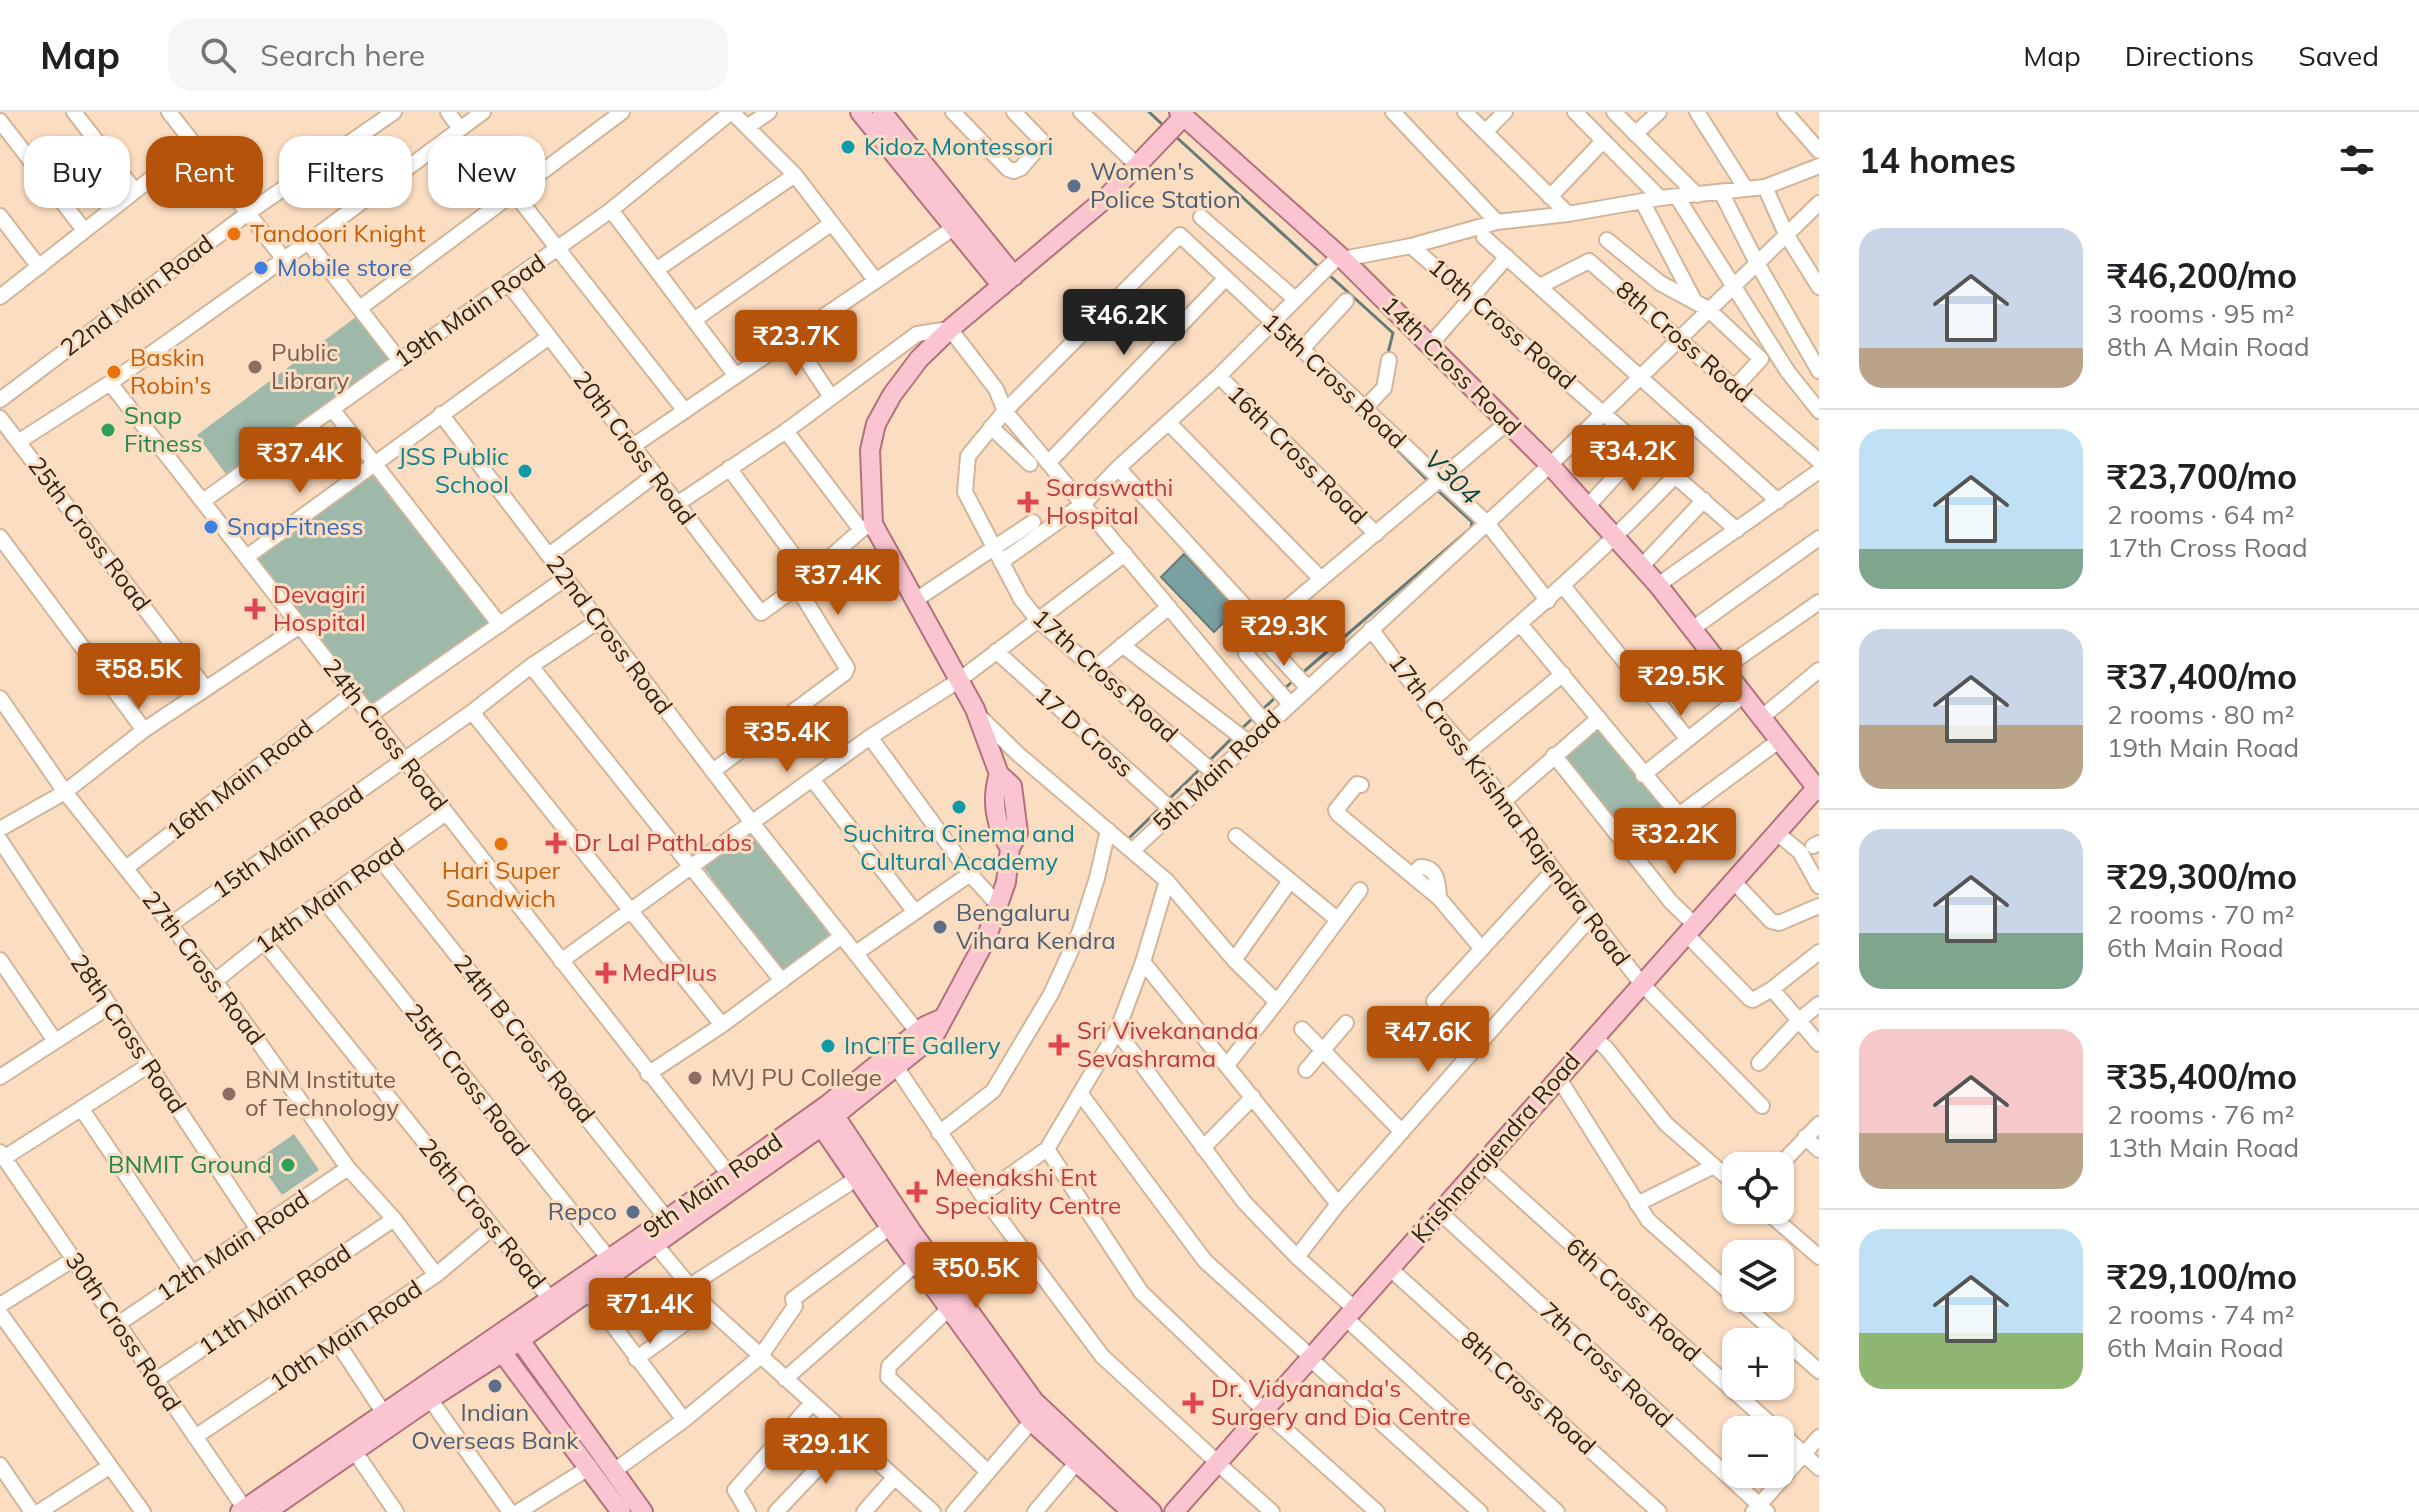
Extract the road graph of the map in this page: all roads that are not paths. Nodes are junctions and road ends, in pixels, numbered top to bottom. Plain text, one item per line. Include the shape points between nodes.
1 (74, 112) edge
2 (169, 112) edge
3 (394, 112) edge
4 (448, 112) edge
5 (483, 112) edge
6 (622, 112) edge
7 (732, 112) edge
8 (769, 112) edge
9 (860, 112) edge
10 (882, 112) edge
11 (953, 112) edge
12 (1014, 112) edge
13 (1081, 112) edge
14 (1393, 112) edge
15 (1465, 112) edge
16 (1505, 112) edge
17 (1575, 112) edge
18 (1614, 112) edge
19 (1659, 112) edge
20 (1697, 112) edge
21 (1785, 112) edge
22 (601, 118) edge
23 (0, 121) edge
24 (1176, 123) edge
25 (747, 127) junction
26 (460, 129) junction
27 (1485, 132) junction
28 (1635, 134) junction
29 (187, 136) edge
30 (1603, 141) junction
31 (1819, 151) edge
32 (1138, 166) junction
33 (1819, 166) edge
34 (545, 167) edge
35 (795, 175) junction
36 (146, 182) edge
37 (1765, 187) junction
38 (1746, 189) junction
39 (135, 191) junction
40 (1721, 192) junction
41 (1697, 195) junction
42 (1550, 197) junction
43 (1677, 197) junction
44 (1660, 198) junction
45 (1642, 201) junction
46 (1819, 203) edge
47 (244, 208) edge
48 (496, 208) edge
49 (526, 208) edge
50 (611, 210) junction
51 (248, 213) junction
52 (1568, 214) junction
53 (1201, 217) dead end
54 (1, 220) edge
55 (1497, 222) junction
56 (832, 223) junction
57 (955, 227) junction
58 (84, 230) junction
59 (1786, 234) junction
60 (1180, 235) joint
61 (1484, 237) dead end
62 (1607, 240) dead end
63 (308, 242) junction
64 (1411, 246) junction
65 (558, 248) junction
66 (1507, 257) junction
67 (283, 258) junction
68 (1757, 263) junction
69 (1332, 264) junction
70 (39, 267) junction
71 (656, 270) junction
72 (1015, 275) junction
73 (1226, 278) junction
74 (876, 281) junction
75 (508, 283) junction
76 (1732, 285) junction
77 (1540, 286) junction
78 (1819, 287) edge
79 (0, 297) edge
80 (1471, 297) junction
81 (1294, 298) junction
82 (1346, 301) dead end
83 (1701, 305) junction
84 (360, 308) junction
85 (694, 320) junction
86 (1272, 324) junction
87 (950, 329) junction
88 (549, 337) junction
89 (792, 338) junction
90 (1678, 339) junction
91 (1430, 345) junction
92 (1772, 346) junction
93 (1301, 350) junction
94 (1761, 359) junction
95 (1389, 360) dead end
96 (400, 361) junction
97 (1819, 371) edge
98 (736, 376) junction
99 (1219, 376) junction
100 (1640, 376) junction
101 (110, 383) junction
102 (1735, 387) junction
103 (831, 397) junction
104 (0, 400) edge
105 (332, 409) junction
106 (685, 411) junction
107 (1005, 411) junction
108 (1819, 411) edge
109 (1605, 412) junction
110 (441, 414) junction
111 (0, 418) edge
112 (1373, 418) junction
113 (1168, 422) junction
114 (1508, 422) junction
115 (991, 427) junction
116 (786, 431) junction
117 (18, 442) junction
118 (633, 446) junction
119 (1643, 446) junction
120 (1819, 461) edge
121 (1048, 463) junction
122 (375, 464) junction
123 (1030, 464) dead end
124 (1550, 465) junction
125 (729, 468) junction
126 (1118, 468) junction
127 (1819, 471) edge
128 (655, 475) junction
129 (1676, 475) junction
130 (1439, 480) junction
131 (1704, 500) junction
132 (203, 501) junction
133 (1778, 501) junction
134 (677, 504) junction
135 (1083, 504) junction
136 (1588, 506) junction
137 (1033, 522) dead end
138 (1487, 523) junction
139 (867, 527) junction
140 (1737, 530) junction
141 (1376, 534) junction
142 (0, 537) edge
143 (1617, 537) junction
144 (1819, 538) edge
145 (1125, 554) junction
146 (549, 555) junction
147 (997, 555) junction
148 (248, 556) junction
149 (1642, 566) junction
150 (809, 576) junction
151 (566, 578) junction
152 (1320, 578) junction
153 (1658, 585) junction
154 (1563, 586) junction
155 (797, 587) junction
156 (914, 601) junction
157 (1548, 601) junction
158 (1819, 602) edge
159 (1169, 607) junction
160 (600, 620) junction
161 (1038, 620) junction
162 (1520, 624) junction
163 (500, 625) junction
164 (300, 626) junction
165 (1371, 629) junction
166 (1692, 629) junction
167 (1261, 630) junction
168 (1122, 645) junction
169 (996, 651) junction
170 (531, 666) junction
171 (1724, 668) junction
172 (1094, 669) junction
173 (1819, 670) edge
174 (1563, 674) junction
175 (958, 681) junction
176 (1308, 688) junction
177 (206, 689) junction
178 (354, 693) junction
179 (1745, 694) junction
180 (0, 698) edge
181 (1290, 704) junction
182 (1427, 704) junction
183 (472, 712) junction
184 (977, 714) junction
185 (370, 715) junction
186 (1762, 717) junction
187 (1599, 718) junction
188 (1267, 725) junction
189 (144, 730) junction
190 (870, 737) junction
191 (1687, 738) junction
192 (1780, 740) junction
193 (1248, 742) junction
194 (1468, 752) junction
195 (1018, 754) junction
196 (1554, 755) junction
197 (405, 759) junction
198 (1207, 768) junction
199 (998, 770) junction
200 (713, 771) junction
201 (1643, 775) junction
202 (812, 779) junction
203 (1361, 785) dead end
204 (1818, 791) edge
205 (65, 792) junction
206 (1504, 801) junction
207 (1173, 811) junction
208 (446, 813) junction
209 (1679, 815) junction
210 (753, 824) junction
211 (0, 829) edge
212 (1108, 830) junction
213 (1236, 836) dead end
214 (1783, 838) junction
215 (0, 840) edge
216 (1132, 851) junction
217 (1630, 851) junction
218 (380, 859) junction
219 (1814, 864) edge
220 (691, 867) junction
221 (126, 868) junction
222 (1554, 870) junction
223 (970, 874) junction
224 (1167, 881) junction
225 (1290, 881) junction
226 (1819, 886) edge
227 (1739, 887) junction
228 (1360, 890) dead end
229 (323, 899) junction
230 (999, 906) junction
231 (1819, 906) edge
232 (631, 912) junction
233 (915, 912) junction
234 (1591, 917) junction
235 (1338, 920) junction
236 (171, 924) junction
237 (1693, 932) junction
238 (842, 936) junction
239 (264, 942) junction
240 (1482, 949) junction
241 (1819, 952) edge
242 (856, 953) junction
243 (0, 960) edge
244 (1234, 960) junction
245 (561, 961) junction
246 (1143, 962) junction
247 (215, 981) junction
248 (782, 981) junction
249 (1644, 986) junction
250 (1772, 989) junction
251 (1434, 1001) dead end
252 (1277, 1002) junction
253 (1819, 1004) edge
254 (110, 1006) junction
255 (1798, 1021) junction
256 (1346, 1023) dead end
257 (722, 1025) junction
258 (1302, 1029) dead end
259 (1117, 1031) junction
260 (922, 1038) junction
261 (1597, 1040) junction
262 (55, 1041) junction
263 (1819, 1044) edge
264 (1322, 1051) junction
265 (1759, 1063) dead end
266 (149, 1065) junction
267 (1227, 1065) junction
268 (897, 1068) junction
269 (1306, 1070) dead end
270 (648, 1074) junction
271 (0, 1077) edge
272 (1563, 1085) junction
273 (1080, 1093) junction
274 (1253, 1097) junction
275 (1762, 1106) dead end
276 (81, 1108) junction
277 (824, 1116) junction
278 (1819, 1124) edge
279 (1402, 1132) junction
280 (939, 1133) junction
281 (1805, 1137) junction
282 (1203, 1148) junction
283 (1047, 1149) junction
284 (1819, 1150) edge
285 (1792, 1152) edge
286 (2, 1155) edge
287 (1714, 1166) junction
288 (348, 1168) junction
289 (1488, 1169) junction
290 (1722, 1173) edge
291 (856, 1179) junction
292 (733, 1180) junction
293 (982, 1195) junction
294 (1338, 1204) junction
295 (1637, 1204) junction
296 (1446, 1218) junction
297 (394, 1219) junction
298 (667, 1219) junction
299 (1781, 1224) edge
300 (890, 1227) junction
301 (257, 1228) junction
302 (492, 1228) junction
303 (655, 1244) junction
304 (1297, 1257) junction
305 (1819, 1257) edge
306 (74, 1259) junction
307 (610, 1260) junction
308 (917, 1263) junction
309 (192, 1273) junction
310 (1396, 1274) junction
311 (436, 1275) junction
312 (1722, 1286) edge
313 (688, 1287) junction
314 (588, 1292) junction
315 (954, 1303) junction
316 (0, 1305) edge
317 (556, 1306) junction
318 (707, 1307) junction
319 (1752, 1312) edge
320 (0, 1313) edge
321 (1353, 1316) junction
322 (118, 1324) junction
323 (515, 1333) junction
324 (337, 1342) junction
325 (497, 1346) junction
326 (760, 1357) junction
327 (636, 1359) junction
328 (1314, 1361) junction
329 (1819, 1371) edge
330 (785, 1379) junction
331 (156, 1380) junction
332 (430, 1399) junction
333 (812, 1403) junction
334 (383, 1412) junction
335 (1267, 1413) junction
336 (1036, 1415) junction
337 (1762, 1416) edge
338 (684, 1420) junction
339 (849, 1435) junction
340 (195, 1437) junction
341 (1819, 1437) edge
342 (1794, 1445) edge
343 (355, 1452) junction
344 (1804, 1454) junction
345 (1077, 1462) junction
346 (0, 1465) edge
347 (1221, 1466) junction
348 (109, 1467) junction
349 (590, 1467) junction
350 (1819, 1468) edge
351 (614, 1471) junction
352 (988, 1472) junction
353 (895, 1477) junction
354 (1759, 1510) edge
355 (243, 1511) edge
356 (32, 1512) edge
357 (39, 1512) edge
358 (143, 1512) edge
359 (266, 1512) edge
360 (396, 1512) edge
361 (510, 1512) edge
362 (518, 1512) edge
363 (621, 1512) edge
364 (643, 1512) edge
365 (748, 1512) edge
366 (776, 1512) edge
367 (864, 1512) edge
368 (933, 1512) edge
369 (954, 1512) edge
370 (1035, 1512) edge
371 (1132, 1512) edge
372 (1152, 1512) edge
373 (1174, 1512) edge
374 (1186, 1512) edge
375 (1272, 1512) edge
376 (1377, 1512) edge
377 (1480, 1512) edge
378 (1557, 1512) edge
379 (1659, 1512) edge

1 - 39 street
2 - 29 street
3 - 51 street, 22nd Main Road
4 - 26 street
5 - 26 street
6 - 22 street
7 - 25 street
7 - 50 street, 19th Main Road
8 - 25 street
9 - 57 main road
10 - 72 main road
11 - 12 street via 1014,171 1043,142
13 - 32 street
14 - 55 street
15 - 27 street
16 - 27 street
17 - 30 street
18 - 28 street
19 - 28 street
20 - 38 street
21 - 31 street
22 - 34 street
23 - 58 street
24 - 32 main road, 9th Main Road
24 - 69 main road, 14th Cross Road
25 - 35 street
26 - 63 street
27 - 42 street
28 - 41 street
30 - 42 street
30 - 44 street
32 - 72 main road, 9th Main Road
33 - 37 street
35 - 56 street
35 - 71 street
36 - 39 street
37 - 38 street
37 - 59 street
38 - 40 street
39 - 58 street
40 - 41 street
40 - 68 street
41 - 43 street
42 - 52 street
43 - 44 street
43 - 76 street
44 - 45 street
45 - 52 street
45 - 83 street
46 - 59 street, 5th Main Road
47 - 51 street
48 - 84 street
49 - 65 street
50 - 65 street, 19th Main Road
50 - 71 street
51 - 67 street
51 - 104 street, 22nd Main Road
52 - 55 street
53 - 81 street
54 - 70 street
55 - 64 street
56 - 74 street
56 - 85 street
57 - 72 main road
57 - 74 street
58 - 70 street
59 - 68 street, 5th Main Road
59 - 78 street
60 - 73 street, 15th Cross Road
60 - 107 street, 17th Cross Road
61 - 66 street
62 - 83 street via 1660,283
63 - 67 street
63 - 84 street
64 - 69 street
64 - 80 street, 10th Cross Road
65 - 75 street, 19th Main Road
65 - 106 street
66 - 77 street
66 - 80 street
67 - 101 street
68 - 76 street, 5th Main Road
68 - 97 street
69 - 81 street
69 - 91 main road, 14th Cross Road
70 - 79 street
71 - 85 street
72 - 87 main road, 9th Main Road
73 - 86 street, 15th Cross Road
73 - 121 street
74 - 89 street
75 - 88 street, 20th Cross Road
75 - 96 street, 19th Main Road
76 - 83 street, 5th Main Road
76 - 92 street
77 - 90 street, 8th Cross Road via 1589,261
77 - 100 street
80 - 91 street
80 - 109 street, 10th Cross Road
81 - 86 street
82 - 93 street
83 - 90 street, 5th Main Road
83 - 94 street
84 - 96 street
85 - 98 street
86 - 93 street, 15th Cross Road
86 - 99 street
87 - 103 street via 917,334
87 - 107 street via 996,389
87 - 139 main road, 9th Main Road via 919,359 876,424
88 - 110 street
88 - 118 street, 20th Cross Road
89 - 98 street
89 - 103 street
90 - 100 street, 5th Main Road
90 - 102 street, 8th Cross Road
91 - 114 main road, 14th Cross Road
92 - 94 street
92 - 108 street
93 - 112 street, 15th Cross Road
94 - 102 street
95 - 112 street
96 - 105 street, 19th Main Road
98 - 106 street
99 - 113 street
99 - 141 street, 16th Cross Road
100 - 109 street, 5th Main Road
100 - 133 street
101 - 117 street
101 - 132 street, 24th Cross Road
102 - 120 street, 8th Cross Road
103 - 116 street
105 - 122 street
105 - 132 street, 19th Main Road
106 - 118 street
107 - 115 street, 17th Cross Road
107 - 121 street
109 - 119 street, 10th Cross Road
109 - 124 street, 5th Main Road
110 - 122 street
110 - 146 street, 22nd Cross Road
111 - 117 street, 25th Cross Road
112 - 130 street, 15th Cross Road
113 - 126 street
113 - 152 street
114 - 124 main road, 14th Cross Road
114 - 130 street
115 - 123 street
115 - 147 street, 17th Cross Road via 968,456 965,492
116 - 125 street
116 - 139 street
117 - 177 street, 25th Cross Road
118 - 128 street, 20th Cross Road
119 - 129 street, 10th Cross Road
119 - 136 street
121 - 135 street
122 - 148 street
122 - 163 street
124 - 136 main road, 14th Cross Road
124 - 138 street, 5th Main Road
125 - 134 street
125 - 150 street
126 - 135 street
126 - 167 street
127 - 133 street
128 - 134 street, 20th Cross Road
128 - 146 street
129 - 131 street, 10th Cross Road
129 - 143 street
130 - 138 street, 15th Cross Road
130 - 141 street
131 - 140 street, 10th Cross Road
131 - 149 street
132 - 148 street, 24th Cross Road
133 - 140 street
134 - 155 street, 20th Cross Road via 761,613
135 - 145 street
135 - 147 street
136 - 143 main road, 14th Cross Road
137 - 147 street
138 - 157 street, 15th Cross Road
138 - 165 street, 5th Main Road
139 - 150 street
139 - 156 main road, 9th Main Road
140 - 153 street
141 - 152 street
142 - 189 street
143 - 149 main road, 14th Cross Road
143 - 154 street
144 - 166 street
145 - 159 street
145 - 161 street
146 - 151 street, 22nd Cross Road
147 - 156 street
147 - 161 street, 17th Cross Road
148 - 164 street, 24th Cross Road
149 - 153 main road, 14th Cross Road
150 - 155 street
151 - 160 street, 22nd Cross Road
151 - 163 street
152 - 167 street
153 - 166 main road, 14th Cross Road
154 - 157 street
154 - 191 street
155 - 200 street via 847,668
156 - 175 main road, 9th Main Road
157 - 162 street
158 - 171 street
159 - 168 street
159 - 188 street
160 - 170 street
160 - 200 street, 22nd Cross Road
161 - 169 street
161 - 172 street, 17th Cross Road
162 - 174 street
162 - 182 street
163 - 185 street
164 - 177 street
164 - 178 street, 24th Cross Road
165 - 176 street, 5th Main Road
165 - 182 street, 17th Cross Krishna Rajendra Road
166 - 171 main road, 14th Cross Road
167 - 176 street
167 - 181 street via 1247,643 1246,654
168 - 172 street
168 - 193 street
169 - 175 street
169 - 207 street, 17 D Cross
170 - 183 street
170 - 220 street
171 - 179 main road, 14th Cross Road
172 - 198 street, 17th Cross Road
173 - 186 street
174 - 187 street
174 - 194 street
175 - 184 main road, 9th Main Road
175 - 190 street
176 - 181 street, 5th Main Road
177 - 189 street
178 - 185 street, 24th Cross Road
178 - 221 street, 16th Main Road
179 - 186 main road, 14th Cross Road
179 - 191 street
180 - 205 street, 27th Cross Road
181 - 188 street, 5th Main Road
182 - 194 street, 17th Cross Krishna Rajendra Road
183 - 197 street
183 - 232 street
184 - 195 street
184 - 199 main road, 9th Main Road
185 - 197 street, 24th Cross Road
186 - 192 main road, 14th Cross Road
187 - 196 street
187 - 201 street
188 - 193 street, 5th Main Road
189 - 205 street
190 - 202 street
190 - 223 street
191 - 201 street
192 - 204 main road, 14th Cross Road
192 - 209 street
193 - 198 street, 5th Main Road
194 - 206 street, 17th Cross Krishna Rajendra Road
195 - 199 street
195 - 212 street
196 - 206 street
196 - 217 street
197 - 208 street, 24th Cross Road
197 - 236 street, 15th Main Road
198 - 207 street, 5th Main Road
199 - 230 main road, 9th Main Road via 1012,786 1018,833
200 - 210 street, 22nd Cross Road
201 - 209 street
202 - 210 street
202 - 233 street
203 - 240 street via 1336,810 1338,814 1439,898
204 - 214 main road
204 - 237 main road
205 - 211 street
205 - 221 street, 27th Cross Road
206 - 222 street, 17th Cross Krishna Rajendra Road
207 - 216 street, 5th Main Road
208 - 218 street, 14th Main Road
208 - 245 street, 24th Cross Road
209 - 217 street
210 - 220 street
210 - 238 street, 22nd Cross Road
212 - 216 street
212 - 280 street via 1080,931 1051,994 993,1091
213 - 225 street
214 - 219 street
214 - 227 main road
215 - 254 street, 28th Cross Road
216 - 224 street
217 - 237 street
218 - 229 street, 14th Main Road
218 - 298 street, 24th B Cross Road
219 - 226 street
220 - 232 street
220 - 248 street
221 - 236 street, 27th Cross Road
222 - 234 street, 17th Cross Krishna Rajendra Road
222 - 240 street
223 - 230 street
223 - 233 street
224 - 244 street
224 - 246 street
225 - 235 street
225 - 244 street
227 - 231 street via 1779,923
227 - 237 main road
228 - 235 street
229 - 239 street, 14th Main Road
229 - 307 street, 25th Cross Road
230 - 260 main road, 9th Main Road via 974,966 943,1018
232 - 245 street
232 - 257 street
233 - 242 street
234 - 249 street, 17th Cross Krishna Rajendra Road
234 - 279 street
235 - 252 street
236 - 247 street, 27th Cross Road
237 - 249 main road
237 - 250 street via 1750,999
238 - 242 street, 22nd Cross Road
238 - 248 street
239 - 247 street, 14th Main Road
239 - 302 street, 26th Cross Road
240 - 251 street
241 - 250 street
242 - 260 street, 22nd Cross Road
243 - 262 street
244 - 252 street
245 - 270 street, 24th Cross Road
246 - 259 street
246 - 267 street
247 - 288 street, 27th Cross Road
248 - 257 street
249 - 261 main road
249 - 275 street, 17th Cross Krishna Rajendra Road
250 - 255 street
252 - 267 street
253 - 255 street
254 - 262 street
254 - 266 street, 28th Cross Road
255 - 263 street
255 - 265 street
256 - 264 street
257 - 270 street
258 - 264 street
259 - 273 street
259 - 282 street
260 - 268 main road, 9th Main Road
260 - 277 main road, 9th Main Road
261 - 272 main road
261 - 287 street via 1666,1124
261 - 321 main road, Krishnarajendra Road
262 - 271 street
264 - 269 street
264 - 279 street
266 - 276 street
266 - 301 street, 28th Cross Road
267 - 274 street
268 - 277 main road, 9th Main Road
268 - 280 street
270 - 292 street, 24th Cross Road
272 - 289 main road
272 - 295 street
273 - 283 street
273 - 328 street via 1205,1261
274 - 282 street
274 - 294 street
276 - 286 street
276 - 309 street
277 - 291 main road
277 - 292 main road, 9th Main Road
277 - 315 main road
278 - 281 street
279 - 294 street
280 - 293 street
281 - 284 street
281 - 285 street
282 - 304 street via 1244,1202
283 - 293 street
283 - 335 street via 1141,1292
286 - 306 street, 30th Cross Road
287 - 290 street
287 - 295 street
288 - 297 street, 27th Cross Road
288 - 301 street, 12th Main Road
289 - 296 main road
289 - 337 street, 6th Cross Road
291 - 300 main road
291 - 313 street
292 - 298 main road, 9th Main Road
292 - 303 main road, 9th Main Road
293 - 347 street via 1102,1356
294 - 304 street
295 - 312 street
296 - 310 main road
296 - 354 street, 7th Cross Road
297 - 311 street, 27th Cross Road
297 - 331 street, 11th Main Road
298 - 307 main road, 9th Main Road
299 - 305 street
300 - 308 main road
300 - 326 street via 793,1299 795,1306
301 - 309 street, 12th Main Road
302 - 311 street, 10th Main Road
302 - 317 street, 26th Cross Road
303 - 313 street
303 - 314 main road, 9th Main Road
304 - 321 street
306 - 316 street
306 - 322 street, 30th Cross Road
307 - 317 main road, 9th Main Road
308 - 315 main road
308 - 330 street
309 - 322 street, 12th Main Road
310 - 321 main road
310 - 379 street, 8th Cross Road
311 - 324 street, 10th Main Road
313 - 318 street
314 - 317 main road, 9th Main Road
314 - 327 street
315 - 336 main road
315 - 352 street via 889,1366 888,1377
317 - 323 main road, 9th Main Road
318 - 326 street
318 - 327 street
319 - 329 street
320 - 348 street
321 - 328 main road
321 - 378 street
322 - 331 street, 30th Cross Road
323 - 325 main road, 9th Main Road
323 - 351 main road
324 - 334 street
324 - 340 street, 10th Main Road
325 - 332 main road, 9th Main Road
325 - 334 main road, 9th Main Road
325 - 349 main road
326 - 330 street
326 - 338 street
327 - 338 street
328 - 335 main road
328 - 377 street
330 - 333 street
331 - 340 street, 30th Cross Road
332 - 343 main road, 9th Main Road
332 - 361 street
333 - 339 street
333 - 365 street via 735,1490
334 - 355 main road, 9th Main Road
335 - 347 main road
335 - 376 street
336 - 345 main road
336 - 352 street
336 - 372 main road
338 - 351 street
339 - 353 street
339 - 366 street
340 - 355 street, 30th Cross Road
341 - 344 street
342 - 344 street, 6th Cross Road
343 - 359 main road, 9th Main Road
343 - 360 street
344 - 350 street, 6th Cross Road
344 - 354 street
345 - 370 street
345 - 371 main road
346 - 356 street
347 - 373 main road
347 - 374 main road
347 - 375 street
348 - 357 street
348 - 358 street
349 - 362 street
349 - 363 main road
351 - 364 main road
352 - 369 street
353 - 367 street
353 - 368 street

